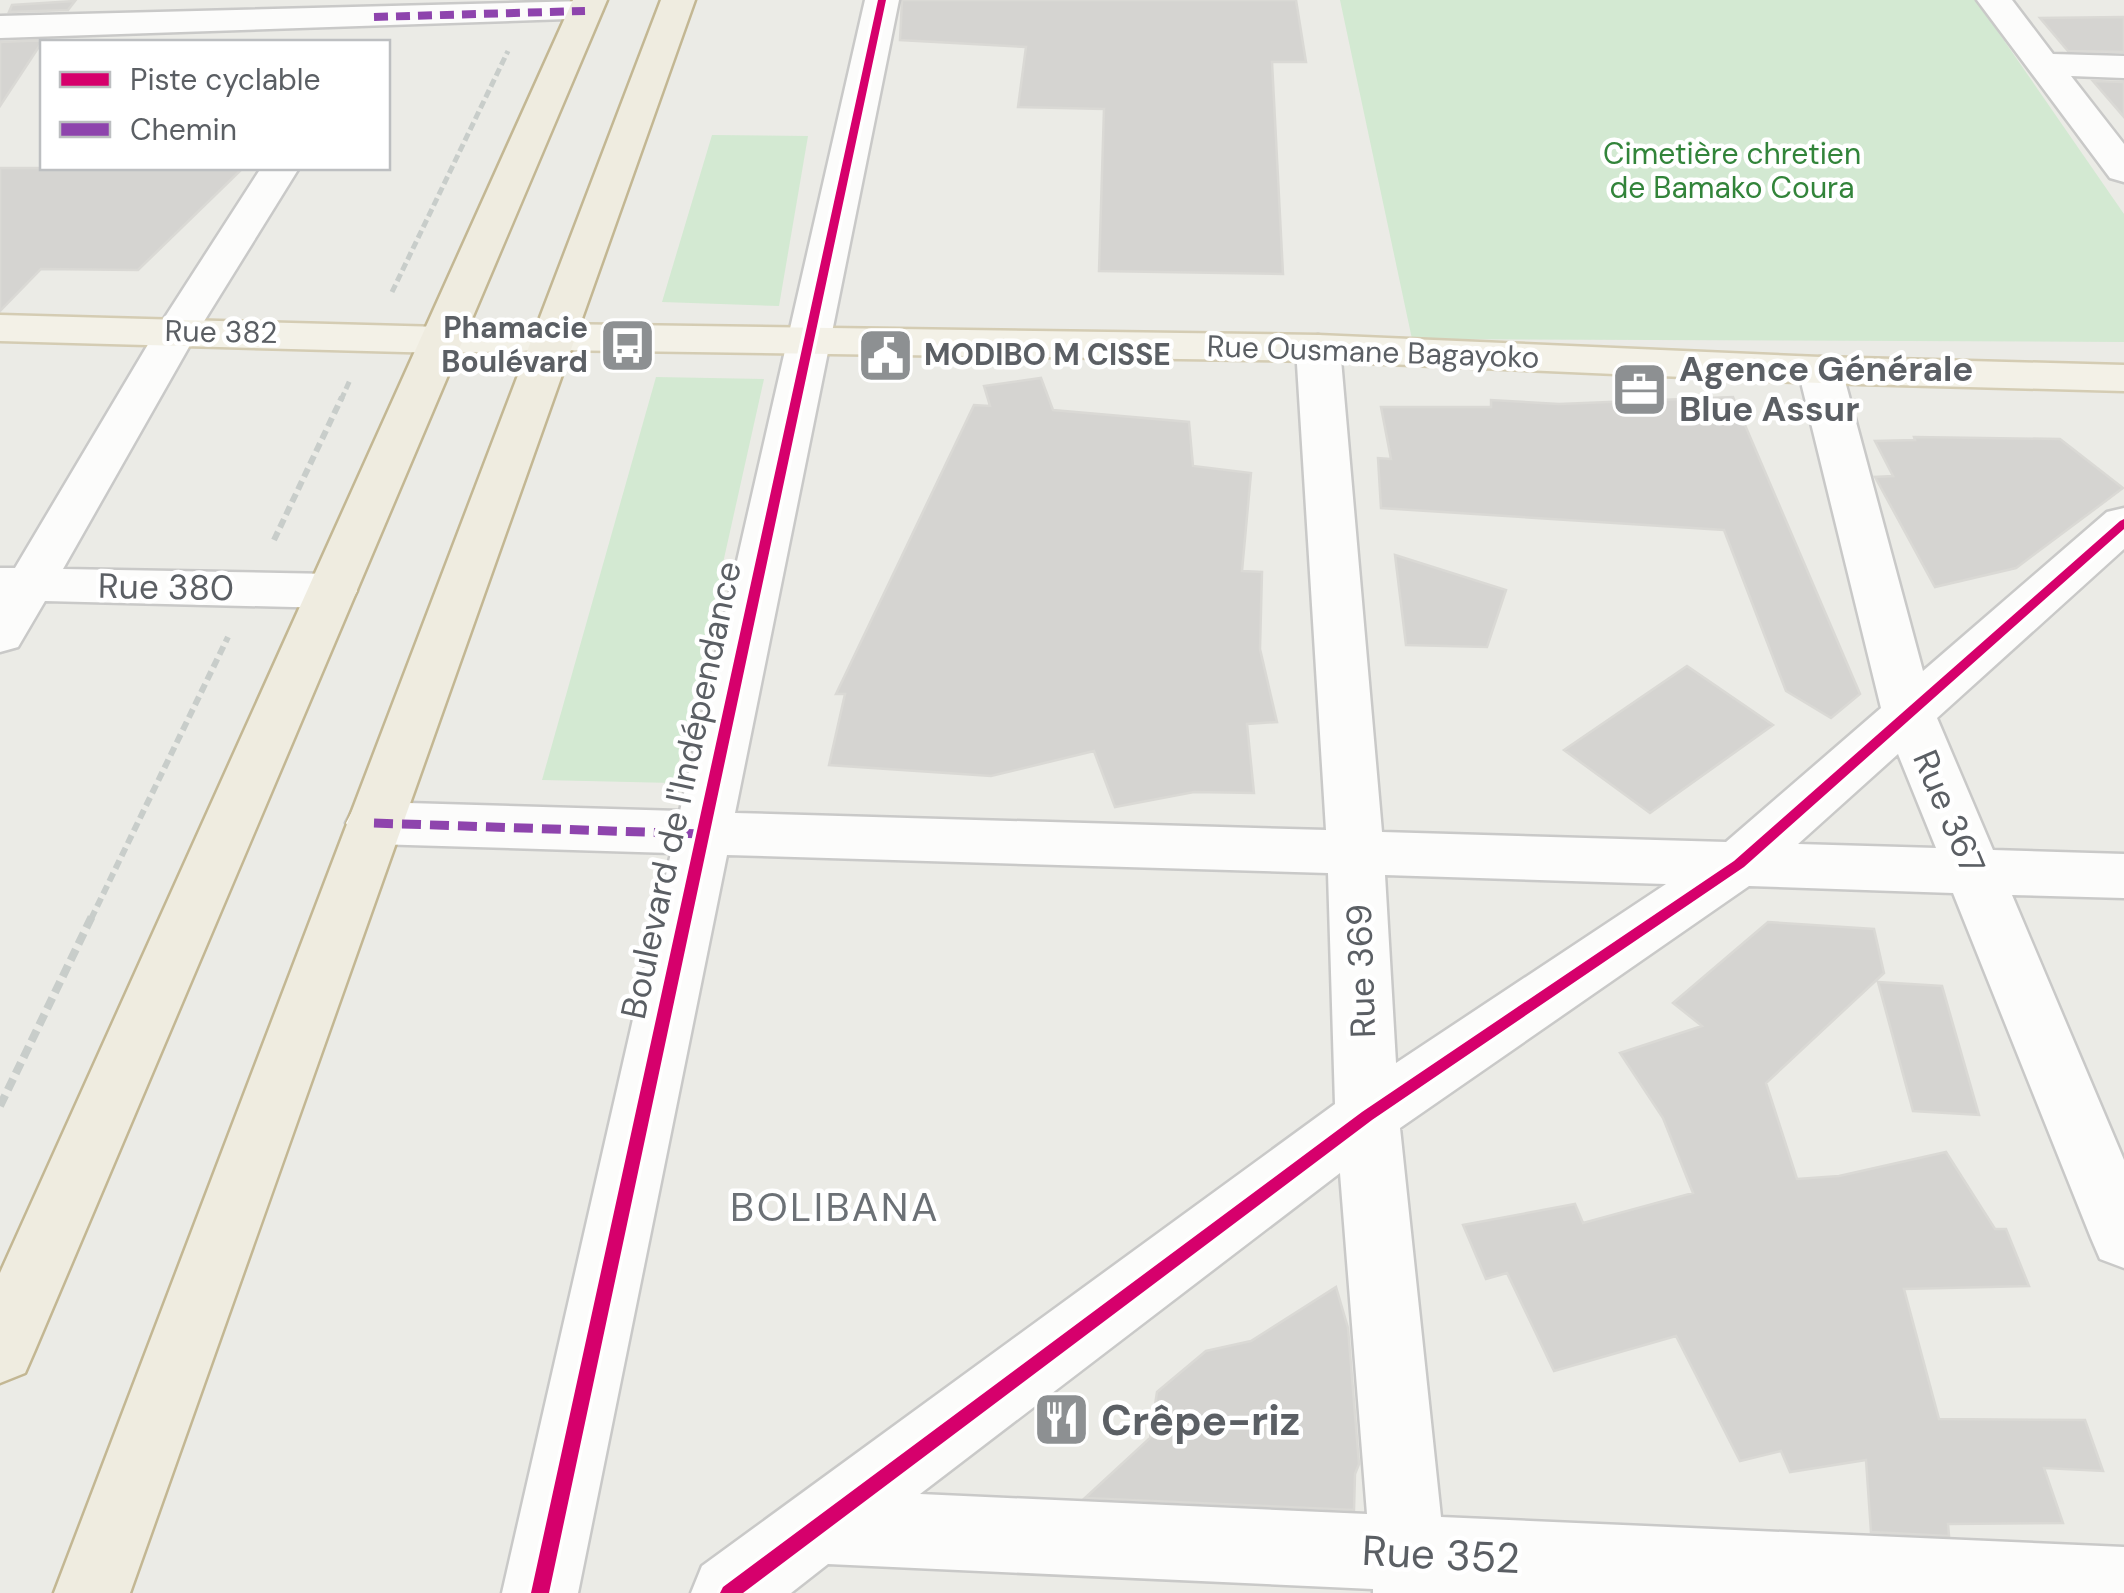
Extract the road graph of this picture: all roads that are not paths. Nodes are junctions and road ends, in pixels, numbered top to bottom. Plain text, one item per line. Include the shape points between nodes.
1 (678, 0) edge
2 (882, 0) edge
3 (1994, 0) edge
4 (588, 6) edge
5 (372, 20) edge
6 (0, 27) edge
7 (2044, 64) junction
8 (2124, 68) edge
9 (279, 170) edge
10 (2124, 170) edge
11 (0, 328) edge
12 (177, 332) junction
13 (554, 338) junction
14 (442, 340) junction
15 (808, 341) junction
16 (1318, 348) junction
17 (1820, 370) junction
18 (2124, 378) edge
19 (2124, 523) edge
20 (16, 584) edge
21 (332, 591) junction
22 (0, 635) edge
23 (1908, 712) junction
24 (374, 824) junction
25 (702, 834) junction
26 (1356, 853) junction
27 (1739, 864) junction
28 (1974, 872) junction
29 (2124, 876) edge
30 (1367, 1116) junction
31 (2124, 1238) edge
32 (0, 1350) edge
33 (819, 1526) junction
34 (1409, 1573) edge
35 (2124, 1585) edge
36 (92, 1593) edge
37 (540, 1593) edge
38 (729, 1593) edge

1 - 13 highway
2 - 15 street, Boulevard de l'Indépendance
3 - 7 street
4 - 5 street
4 - 14 highway
5 - 6 street
7 - 8 street
7 - 10 street
9 - 12 street
11 - 12 main road, Rue 382
12 - 14 main road, Rue 382
12 - 20 street
13 - 14 main road, Rue Ousmane Bagayoko
13 - 15 main road, Rue Ousmane Bagayoko
13 - 24 highway
14 - 21 highway
15 - 16 main road, Rue Ousmane Bagayoko
15 - 25 street, Boulevard de l'Indépendance
16 - 17 main road, Rue Ousmane Bagayoko
16 - 26 street, Rue 369
17 - 18 main road, Rue Ousmane Bagayoko
17 - 23 street, Rue 367
19 - 23 street
20 - 21 street, Rue 380
20 - 22 street
21 - 32 highway
23 - 27 street
23 - 28 street, Rue 367
24 - 25 street
24 - 36 highway
25 - 26 street
25 - 37 street, Boulevard de l'Indépendance
26 - 27 street
26 - 30 street, Rue 369
27 - 28 street
27 - 30 street
28 - 29 street
28 - 31 street, Rue 367
30 - 33 street
30 - 34 street, Rue 369
33 - 34 street, Rue 352
33 - 38 street
34 - 35 street, Rue 352

